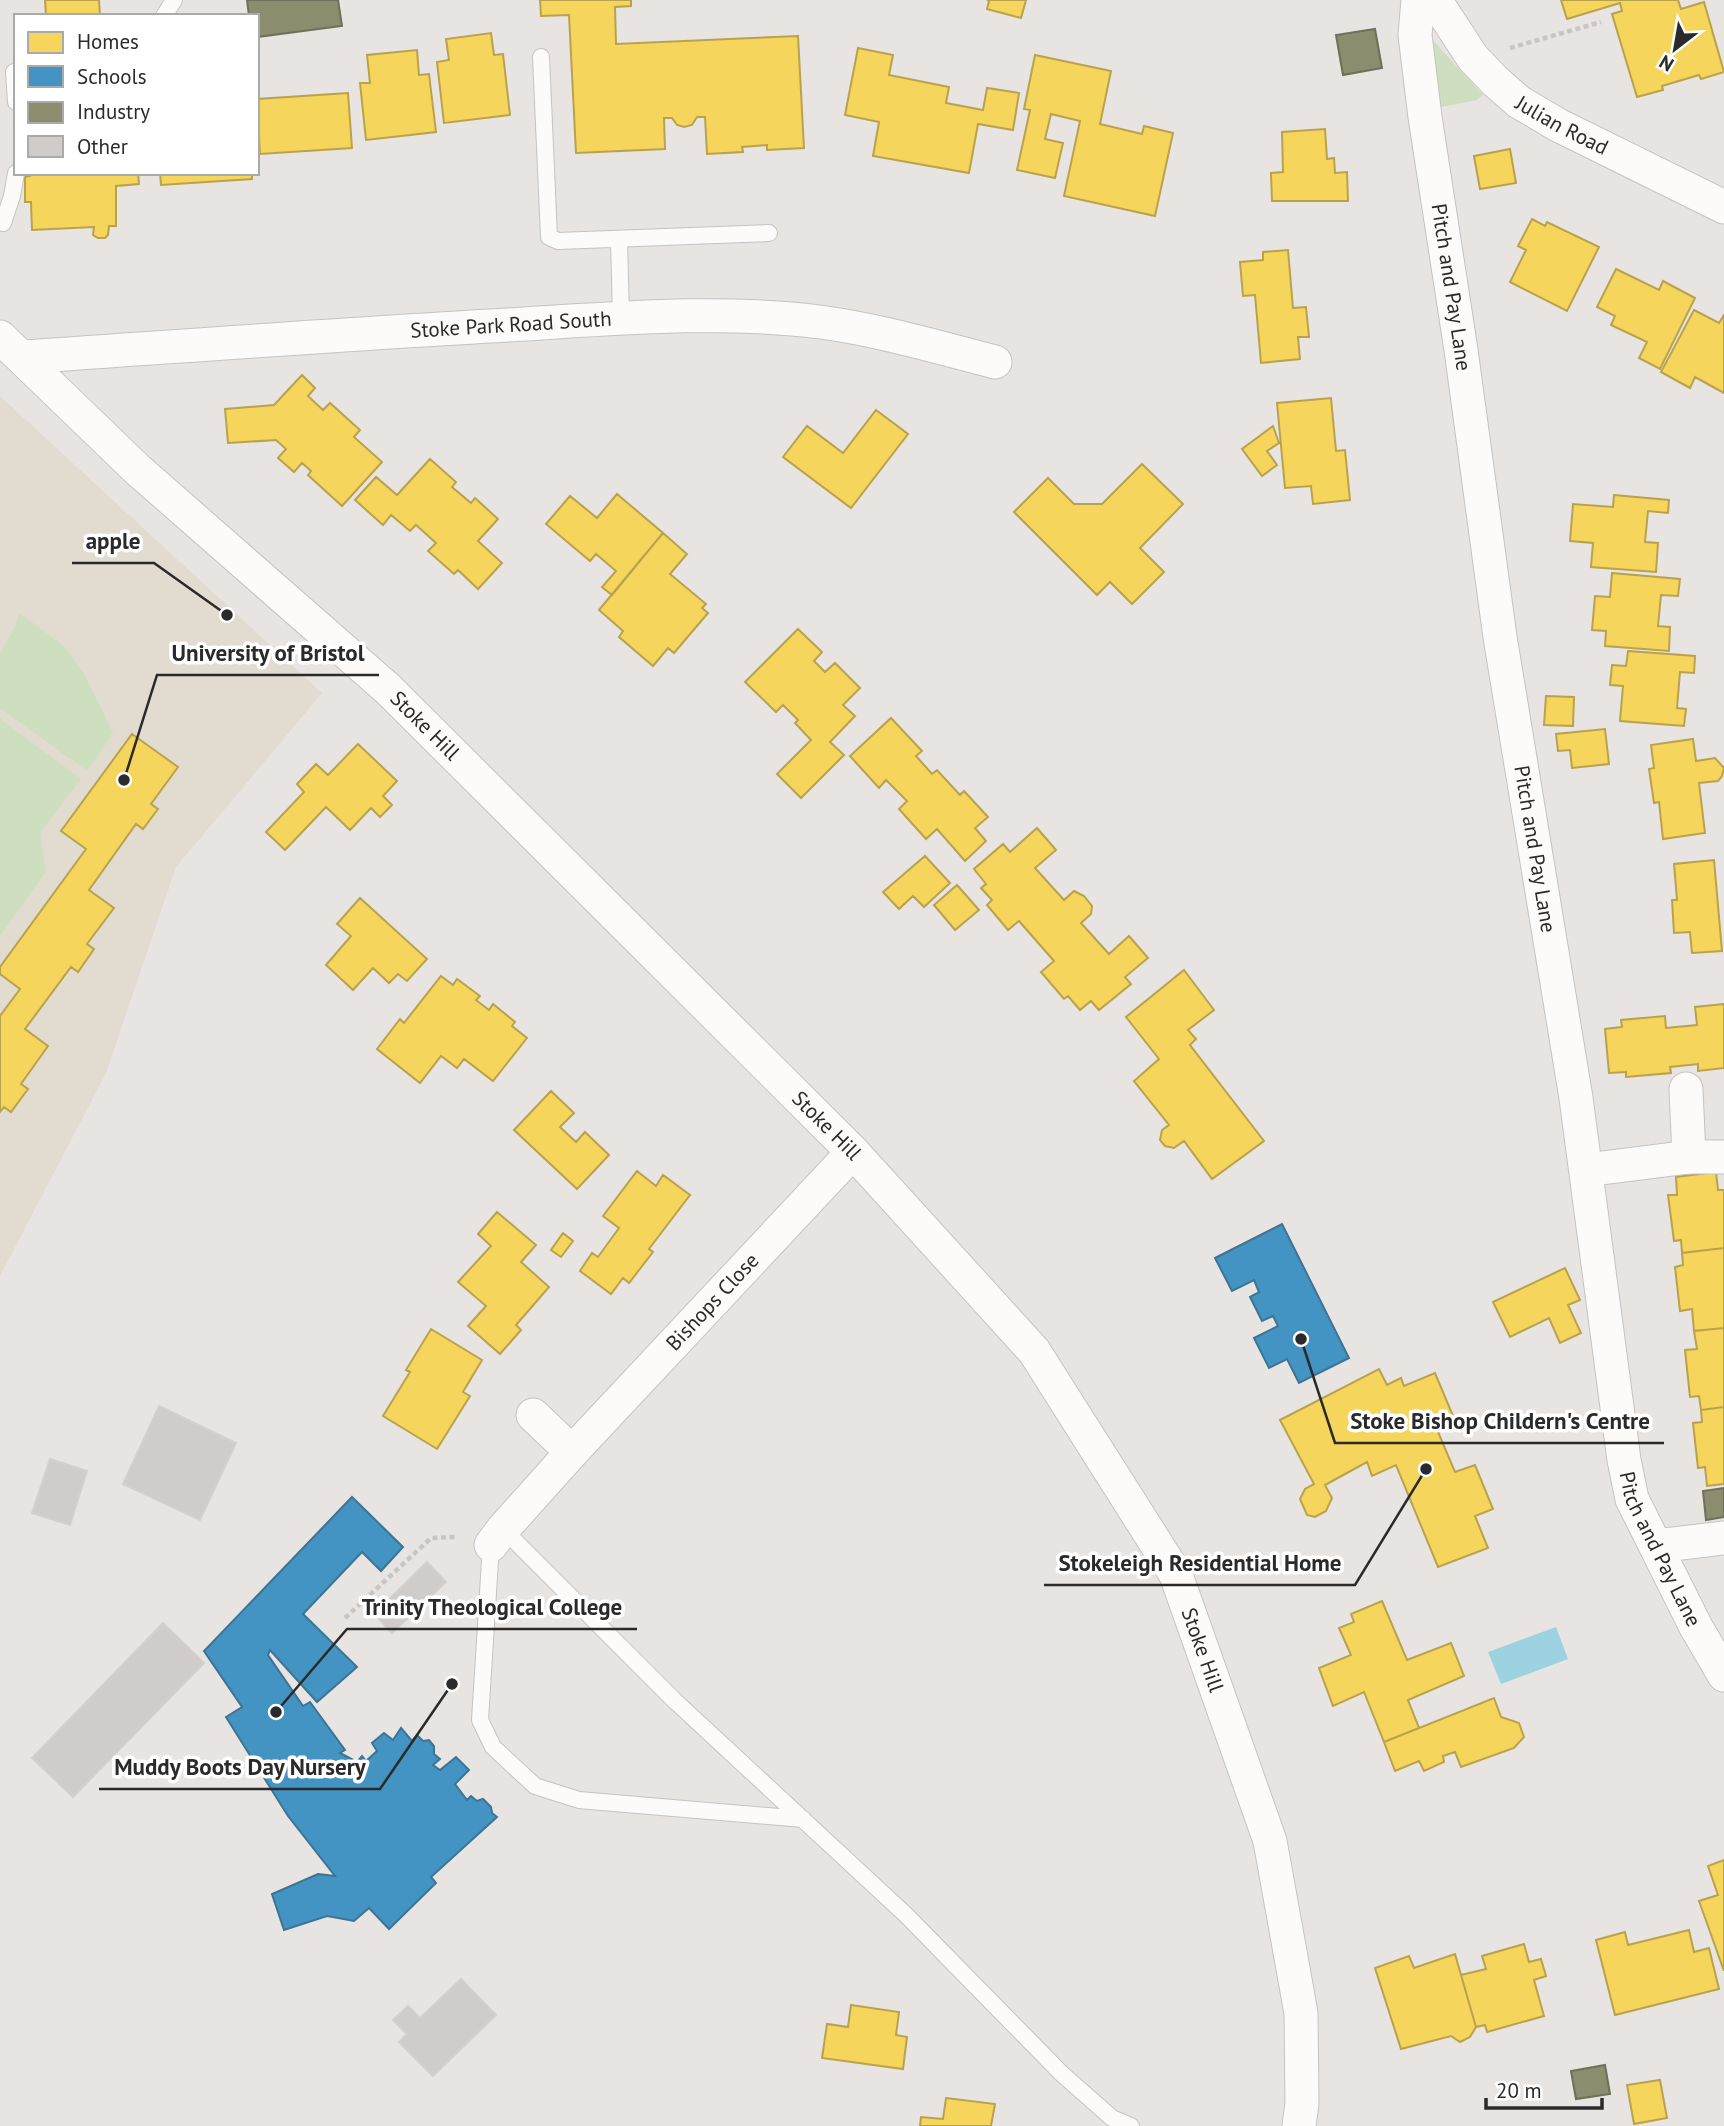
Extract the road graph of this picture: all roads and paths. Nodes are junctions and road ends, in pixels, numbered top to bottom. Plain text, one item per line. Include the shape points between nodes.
1 (1418, 0) edge
2 (1435, 0) edge
3 (1601, 22) dead end
4 (1533, 42) dead end
5 (541, 57) dead end
6 (10, 72) edge
7 (14, 92) edge
8 (16, 175) edge
9 (1724, 207) edge
10 (3, 223) dead end
11 (769, 233) dead end
12 (619, 239) junction
13 (621, 318) junction
14 (11, 347) edge
15 (995, 362) dead end
16 (1686, 1088) dead end
17 (853, 1152) junction
18 (1689, 1157) junction
19 (1724, 1157) edge
20 (1586, 1170) junction
21 (533, 1415) dead end
22 (572, 1452) junction
23 (497, 1537) junction
24 (1724, 1538) edge
25 (1656, 1546) junction
26 (345, 1618) dead end
27 (1724, 1675) edge
28 (803, 1819) junction
29 (1130, 2126) edge
30 (1299, 2126) edge

1 - 20 street, Pitch and Pay Lane via 1415,35 1425,117 1500,638
2 - 9 street, Julian Road via 1472,58 1518,102
3 - 4 path
5 - 12 lane via 549,237 558,241
6 - 7 lane
8 - 10 lane
11 - 12 lane
12 - 13 lane
13 - 14 street, Stoke Park Road South
13 - 15 street, Stoke Park Road South via 733,316 818,322 873,330
14 - 17 street, Stoke Hill via 138,470 388,689
16 - 18 street
17 - 22 street, Bishops Close
17 - 30 street, Stoke Hill via 1034,1351 1176,1575 1270,1841 1301,2013
18 - 19 street
18 - 20 street
20 - 25 street, Pitch and Pay Lane via 1624,1460 1632,1499
21 - 22 street
22 - 23 street, Bishops Close
23 - 26 path via 431,1538
23 - 28 lane
23 - 28 lane via 480,1720 494,1746 535,1786 579,1800
24 - 25 street
25 - 27 street, Pitch and Pay Lane
28 - 29 lane via 906,1915 1062,2074 1112,2118

